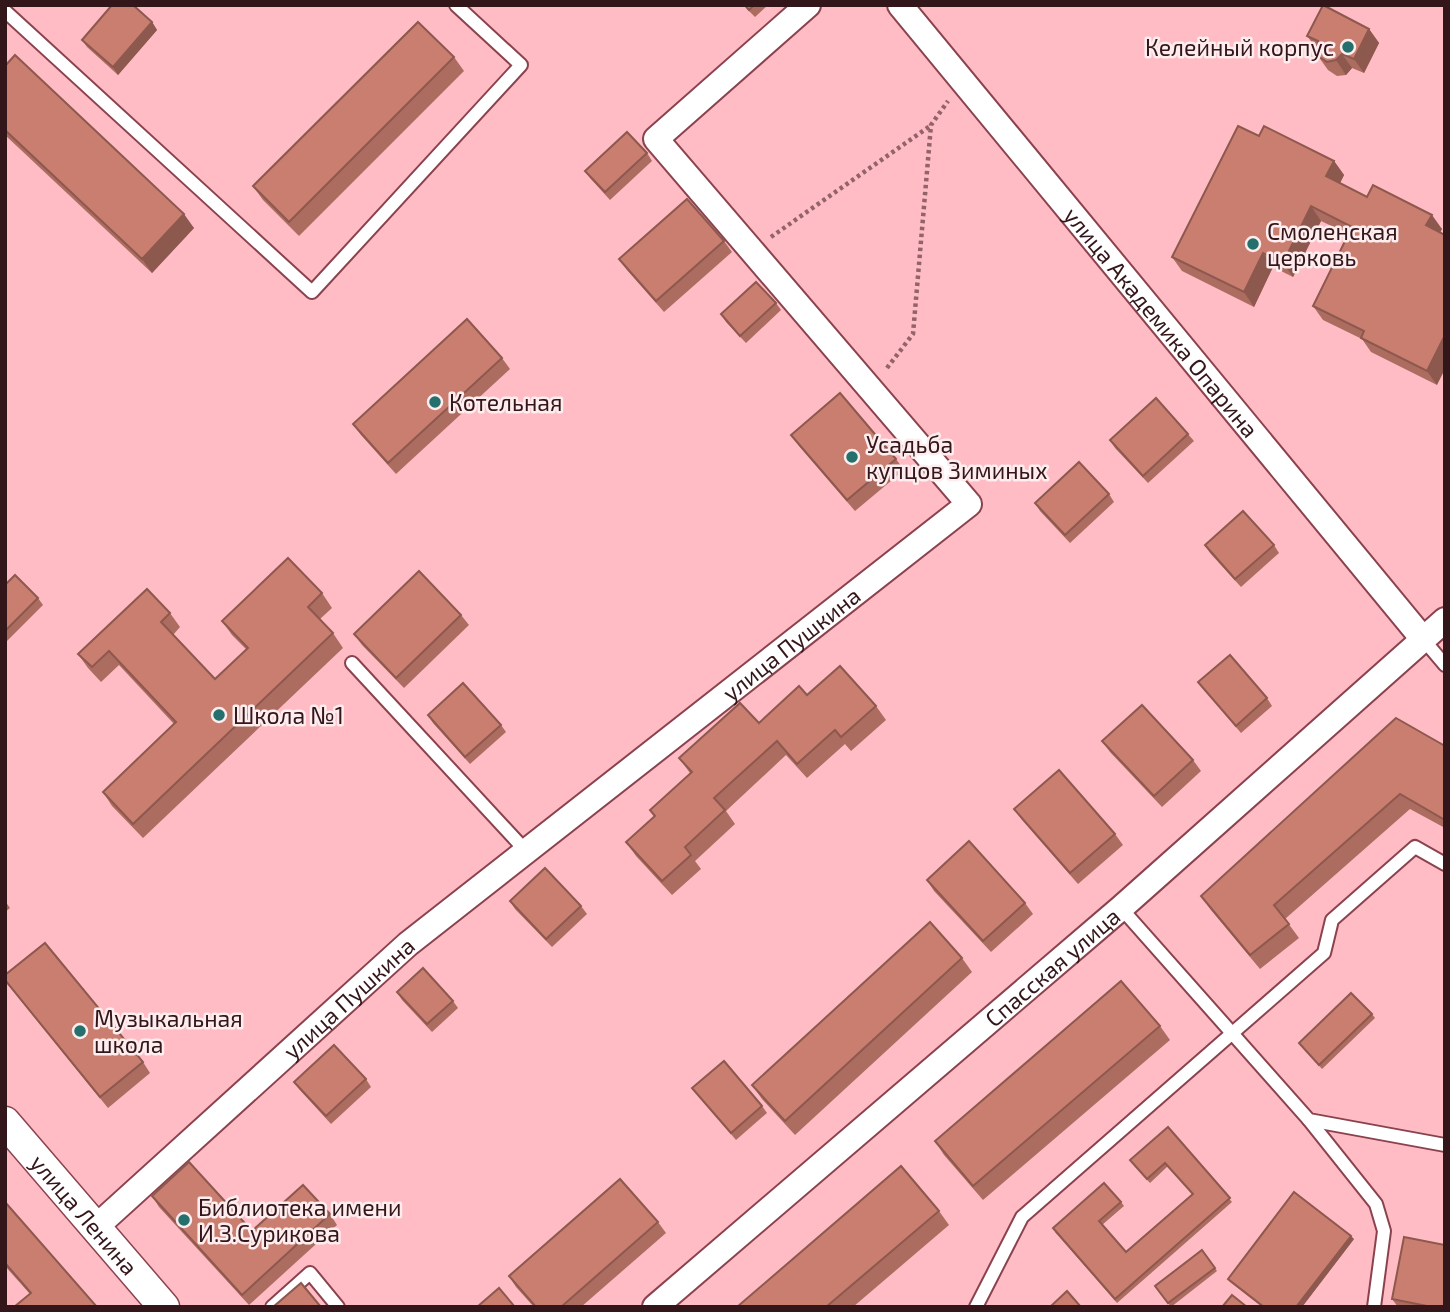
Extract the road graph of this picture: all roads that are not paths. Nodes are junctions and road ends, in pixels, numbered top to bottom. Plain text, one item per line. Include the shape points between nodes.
1 (456, 5) edge
2 (808, 5) edge
3 (909, 8) edge
4 (5, 11) edge
5 (1445, 620) edge
6 (1423, 639) junction
7 (352, 663) dead end
8 (1445, 665) edge
9 (526, 851) junction
10 (1445, 864) edge
11 (1121, 908) junction
12 (1232, 1031) junction
13 (1309, 1120) junction
14 (5, 1122) edge
15 (1445, 1145) edge
16 (96, 1227) junction
17 (164, 1307) edge
18 (272, 1307) edge
19 (338, 1307) edge
20 (655, 1307) edge
21 (976, 1307) edge
22 (1374, 1307) edge

1 - 4 lane via 521,65 312,292
2 - 9 street, улица Пушкина via 656,138 969,504
3 - 6 street, улица Академика Опарина via 963,81
5 - 6 street, Спасская улица
6 - 8 lane
6 - 11 street, Спасская улица
7 - 9 lane
9 - 16 street, улица Пушкина via 408,944
10 - 12 lane via 1415,847 1332,920 1324,953
11 - 12 lane
11 - 20 street, Спасская улица
12 - 13 lane
12 - 21 lane via 1022,1216
13 - 15 lane
13 - 22 lane via 1377,1204 1384,1231
14 - 16 street, улица Ленина
16 - 17 street, улица Ленина
18 - 19 lane via 310,1273

